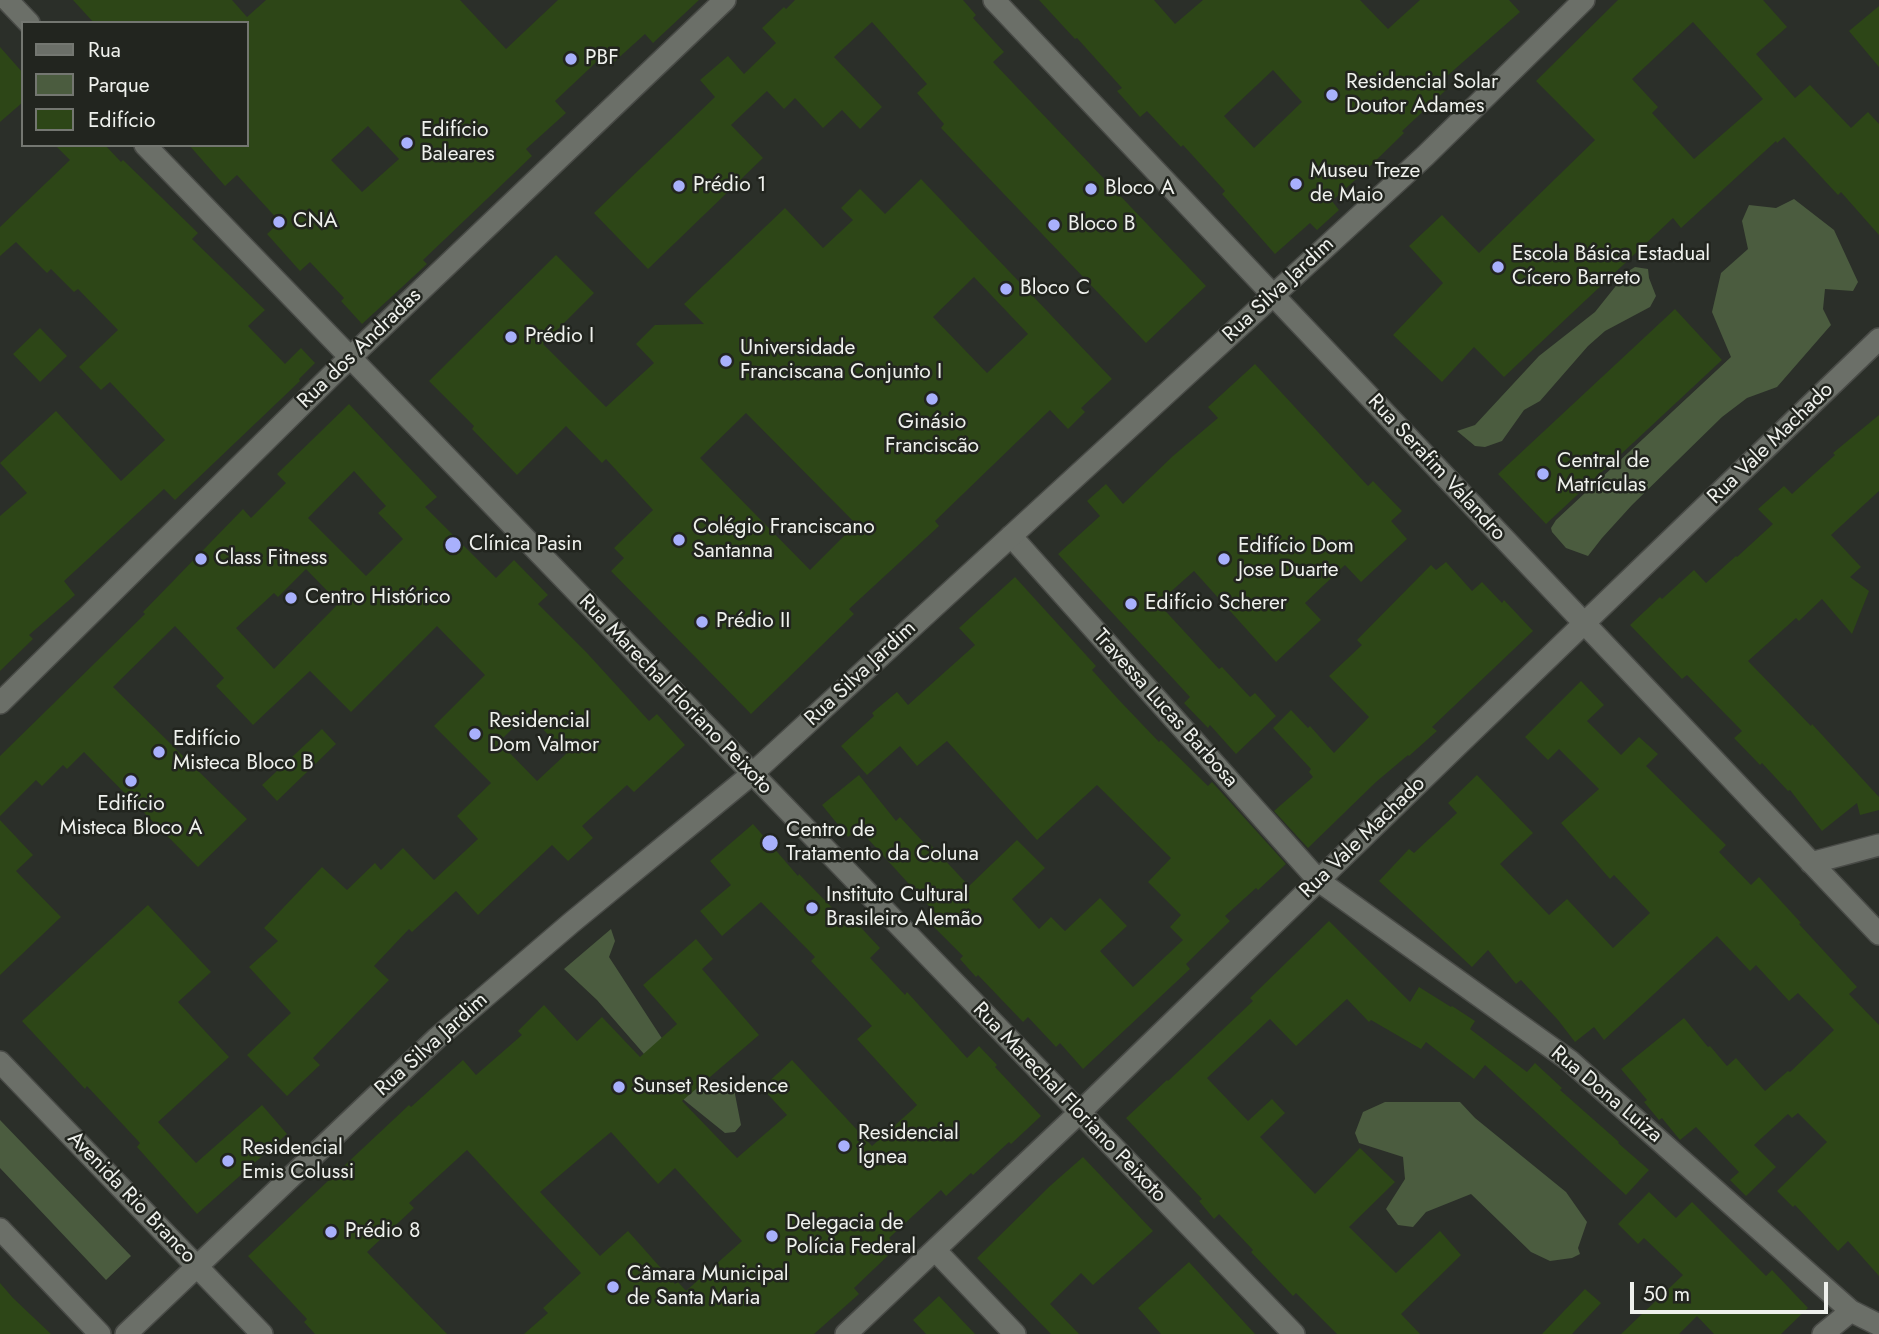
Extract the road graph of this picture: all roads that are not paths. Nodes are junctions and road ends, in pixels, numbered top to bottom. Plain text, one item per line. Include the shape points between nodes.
1 (7, 0) edge
2 (725, 0) edge
3 (993, 0) edge
4 (1584, 0) edge
5 (27, 21) edge
6 (147, 147) edge
7 (1273, 295) junction
8 (1879, 339) edge
9 (350, 357) junction
10 (1011, 536) junction
11 (1584, 625) junction
12 (0, 703) edge
13 (752, 774) junction
14 (1879, 845) edge
15 (1811, 863) junction
16 (1319, 881) junction
17 (1879, 934) edge
18 (0, 1062) edge
19 (1079, 1113) junction
20 (0, 1229) edge
21 (934, 1250) junction
22 (197, 1266) junction
23 (1851, 1311) junction
24 (1879, 1325) edge
25 (100, 1334) edge
26 (126, 1334) edge
27 (262, 1334) edge
28 (846, 1334) edge
29 (1015, 1334) edge
30 (1294, 1334) edge
31 (1823, 1334) edge

1 - 5 street
2 - 9 street, Rua dos Andradas
3 - 7 street, Rua Serafim Valandro
4 - 7 street, Rua Silva Jardim
6 - 9 street, Rua Marechal Floriano Peixoto
7 - 10 street, Rua Silva Jardim
7 - 11 street, Rua Serafim Valandro
8 - 11 street, Rua Vale Machado
9 - 12 street, Rua dos Andradas
9 - 13 street, Rua Marechal Floriano Peixoto
10 - 13 street, Rua Silva Jardim
10 - 16 street, Travessa Lucas Barbosa
11 - 15 street, Rua Serafim Valandro
11 - 16 street, Rua Vale Machado
13 - 19 street, Rua Marechal Floriano Peixoto
13 - 22 street, Rua Silva Jardim via 437,1038
14 - 15 street
15 - 17 street, Rua Serafim Valandro
16 - 19 street, Rua Vale Machado
16 - 23 street, Rua Dona Luiza via 1570,1061
18 - 22 street, Avenida Rio Branco
19 - 21 street, Rua Vale Machado
19 - 30 street, Rua Marechal Floriano Peixoto
20 - 25 street
21 - 28 street, Rua Vale Machado
21 - 29 street
22 - 26 street, Rua Silva Jardim
22 - 27 street, Avenida Rio Branco
23 - 24 street, Rua Dona Luiza
23 - 31 street

